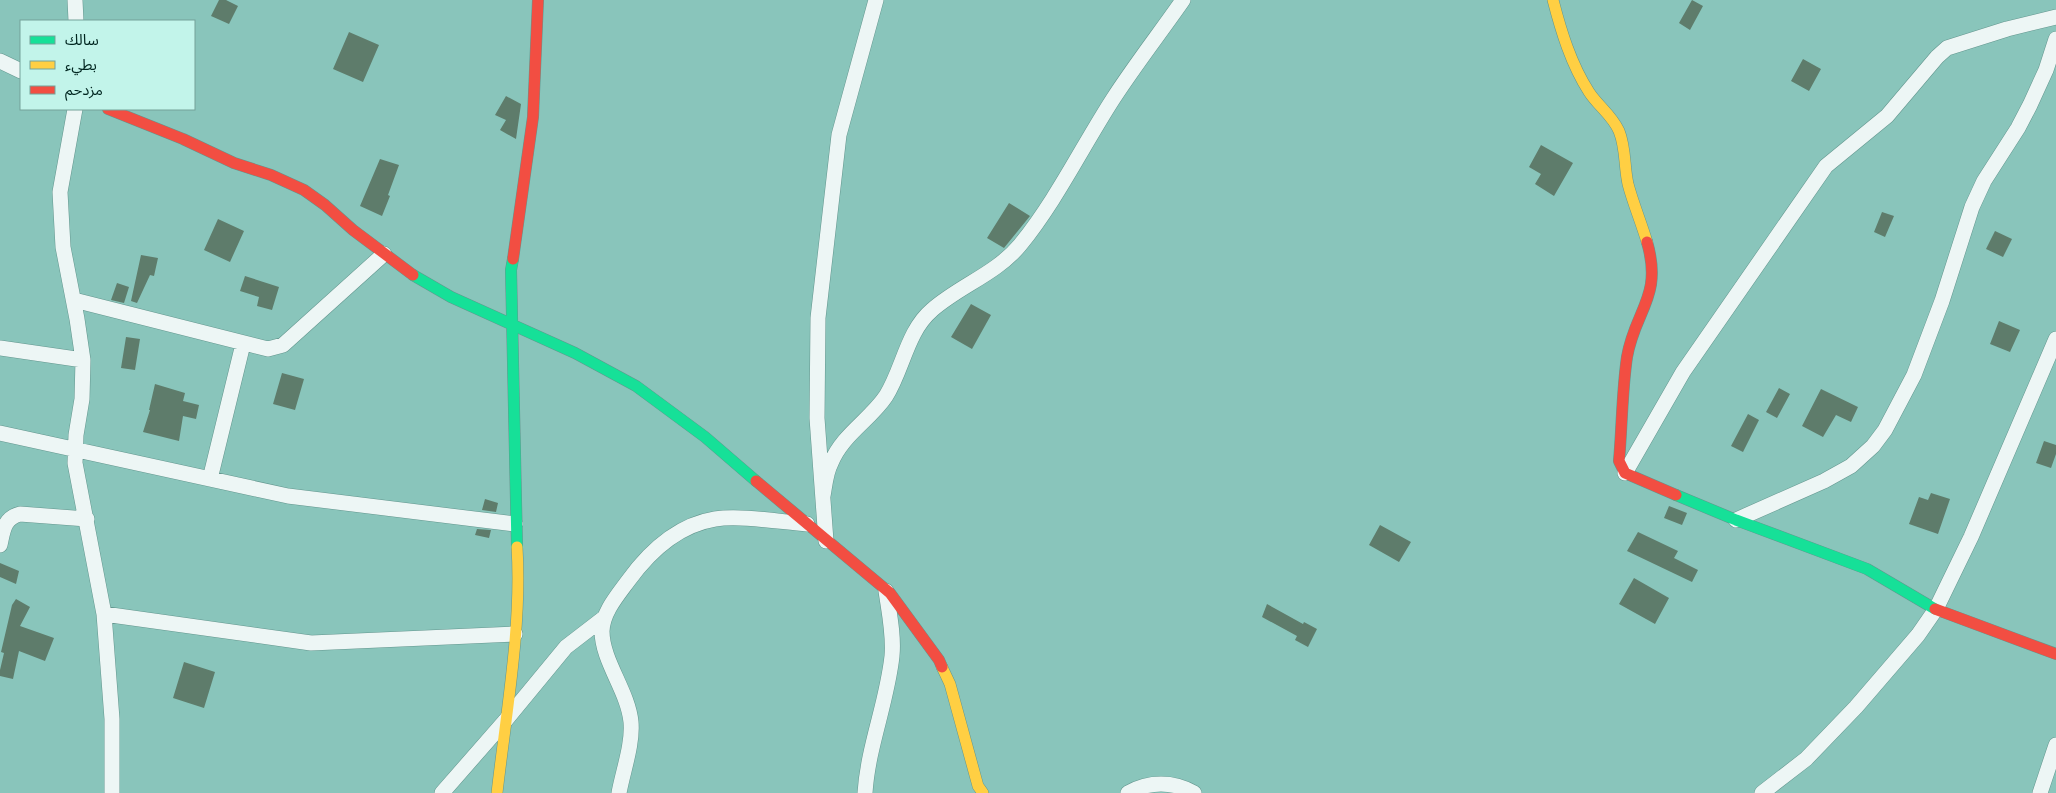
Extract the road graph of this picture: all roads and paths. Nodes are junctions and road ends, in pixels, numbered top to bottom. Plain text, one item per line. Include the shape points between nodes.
1 (75, 0) edge
2 (538, 0) edge
3 (876, 0) edge
4 (1183, 0) edge
5 (1553, 0) edge
6 (2056, 17) edge
7 (76, 20) edge
8 (2056, 39) edge
9 (0, 61) edge
10 (20, 71) edge
11 (75, 110) edge
12 (110, 110) edge
13 (384, 254) junction
14 (74, 300) junction
15 (511, 326) junction
16 (2056, 339) edge
17 (243, 344) junction
18 (0, 348) edge
19 (83, 360) junction
20 (0, 433) edge
21 (75, 449) junction
22 (1625, 473) junction
23 (210, 479) junction
24 (823, 496) junction
25 (87, 519) junction
26 (1736, 520) junction
27 (515, 524) junction
28 (807, 524) junction
29 (826, 541) junction
30 (0, 546) edge
31 (886, 590) junction
32 (1936, 608) junction
33 (104, 614) junction
34 (605, 617) junction
35 (515, 634) junction
36 (2056, 654) edge
37 (505, 721) junction
38 (2056, 746) edge
39 (1163, 788) edge
40 (112, 793) edge
41 (442, 793) edge
42 (497, 793) edge
43 (619, 793) edge
44 (865, 793) edge
45 (983, 793) edge
46 (1128, 793) edge
47 (1194, 793) edge
48 (1762, 793) edge
49 (2040, 793) edge

1 - 7 street
2 - 15 street via 534,117 511,270
3 - 24 street via 839,135 818,318 816,418
4 - 24 street via 1114,97 1019,246 1002,263 941,302 919,325 886,395 850,434 830,463
5 - 22 street via 1567,46 1582,79 1620,132 1628,182 1651,260 1650,293 1627,358 1619,461
6 - 22 street via 1946,48 1887,116 1826,166 1683,372
8 - 26 street via 2030,105 1972,207 1914,375 1885,430 1851,466
9 - 10 street
11 - 14 street via 60,192 64,247
12 - 13 street via 304,190
13 - 15 street via 451,297
13 - 17 street via 283,345 268,349
14 - 17 street
14 - 19 street
15 - 27 street
15 - 28 street via 636,386 705,436
16 - 32 street via 1972,537
17 - 23 street
18 - 19 street
19 - 21 street
20 - 21 street
21 - 23 street
21 - 25 street
22 - 26 street
23 - 27 street via 288,496
24 - 29 street
25 - 30 street via 12,516 4,525
25 - 33 street
26 - 32 street via 1879,574
27 - 35 street via 519,580
28 - 29 street
28 - 34 street via 717,518 697,523 668,538 640,564 613,600
29 - 31 street
31 - 44 street via 892,655
31 - 45 street via 939,660 950,684 978,786
32 - 36 street
32 - 48 street via 1918,635 1856,707 1806,758
33 - 35 street via 311,643
33 - 40 street via 112,719
34 - 37 street via 566,647
34 - 43 street via 602,632 605,649 631,723
35 - 37 street
37 - 41 street
37 - 42 street
38 - 49 street
39 - 46 street via 1144,786
39 - 47 street via 1175,785

